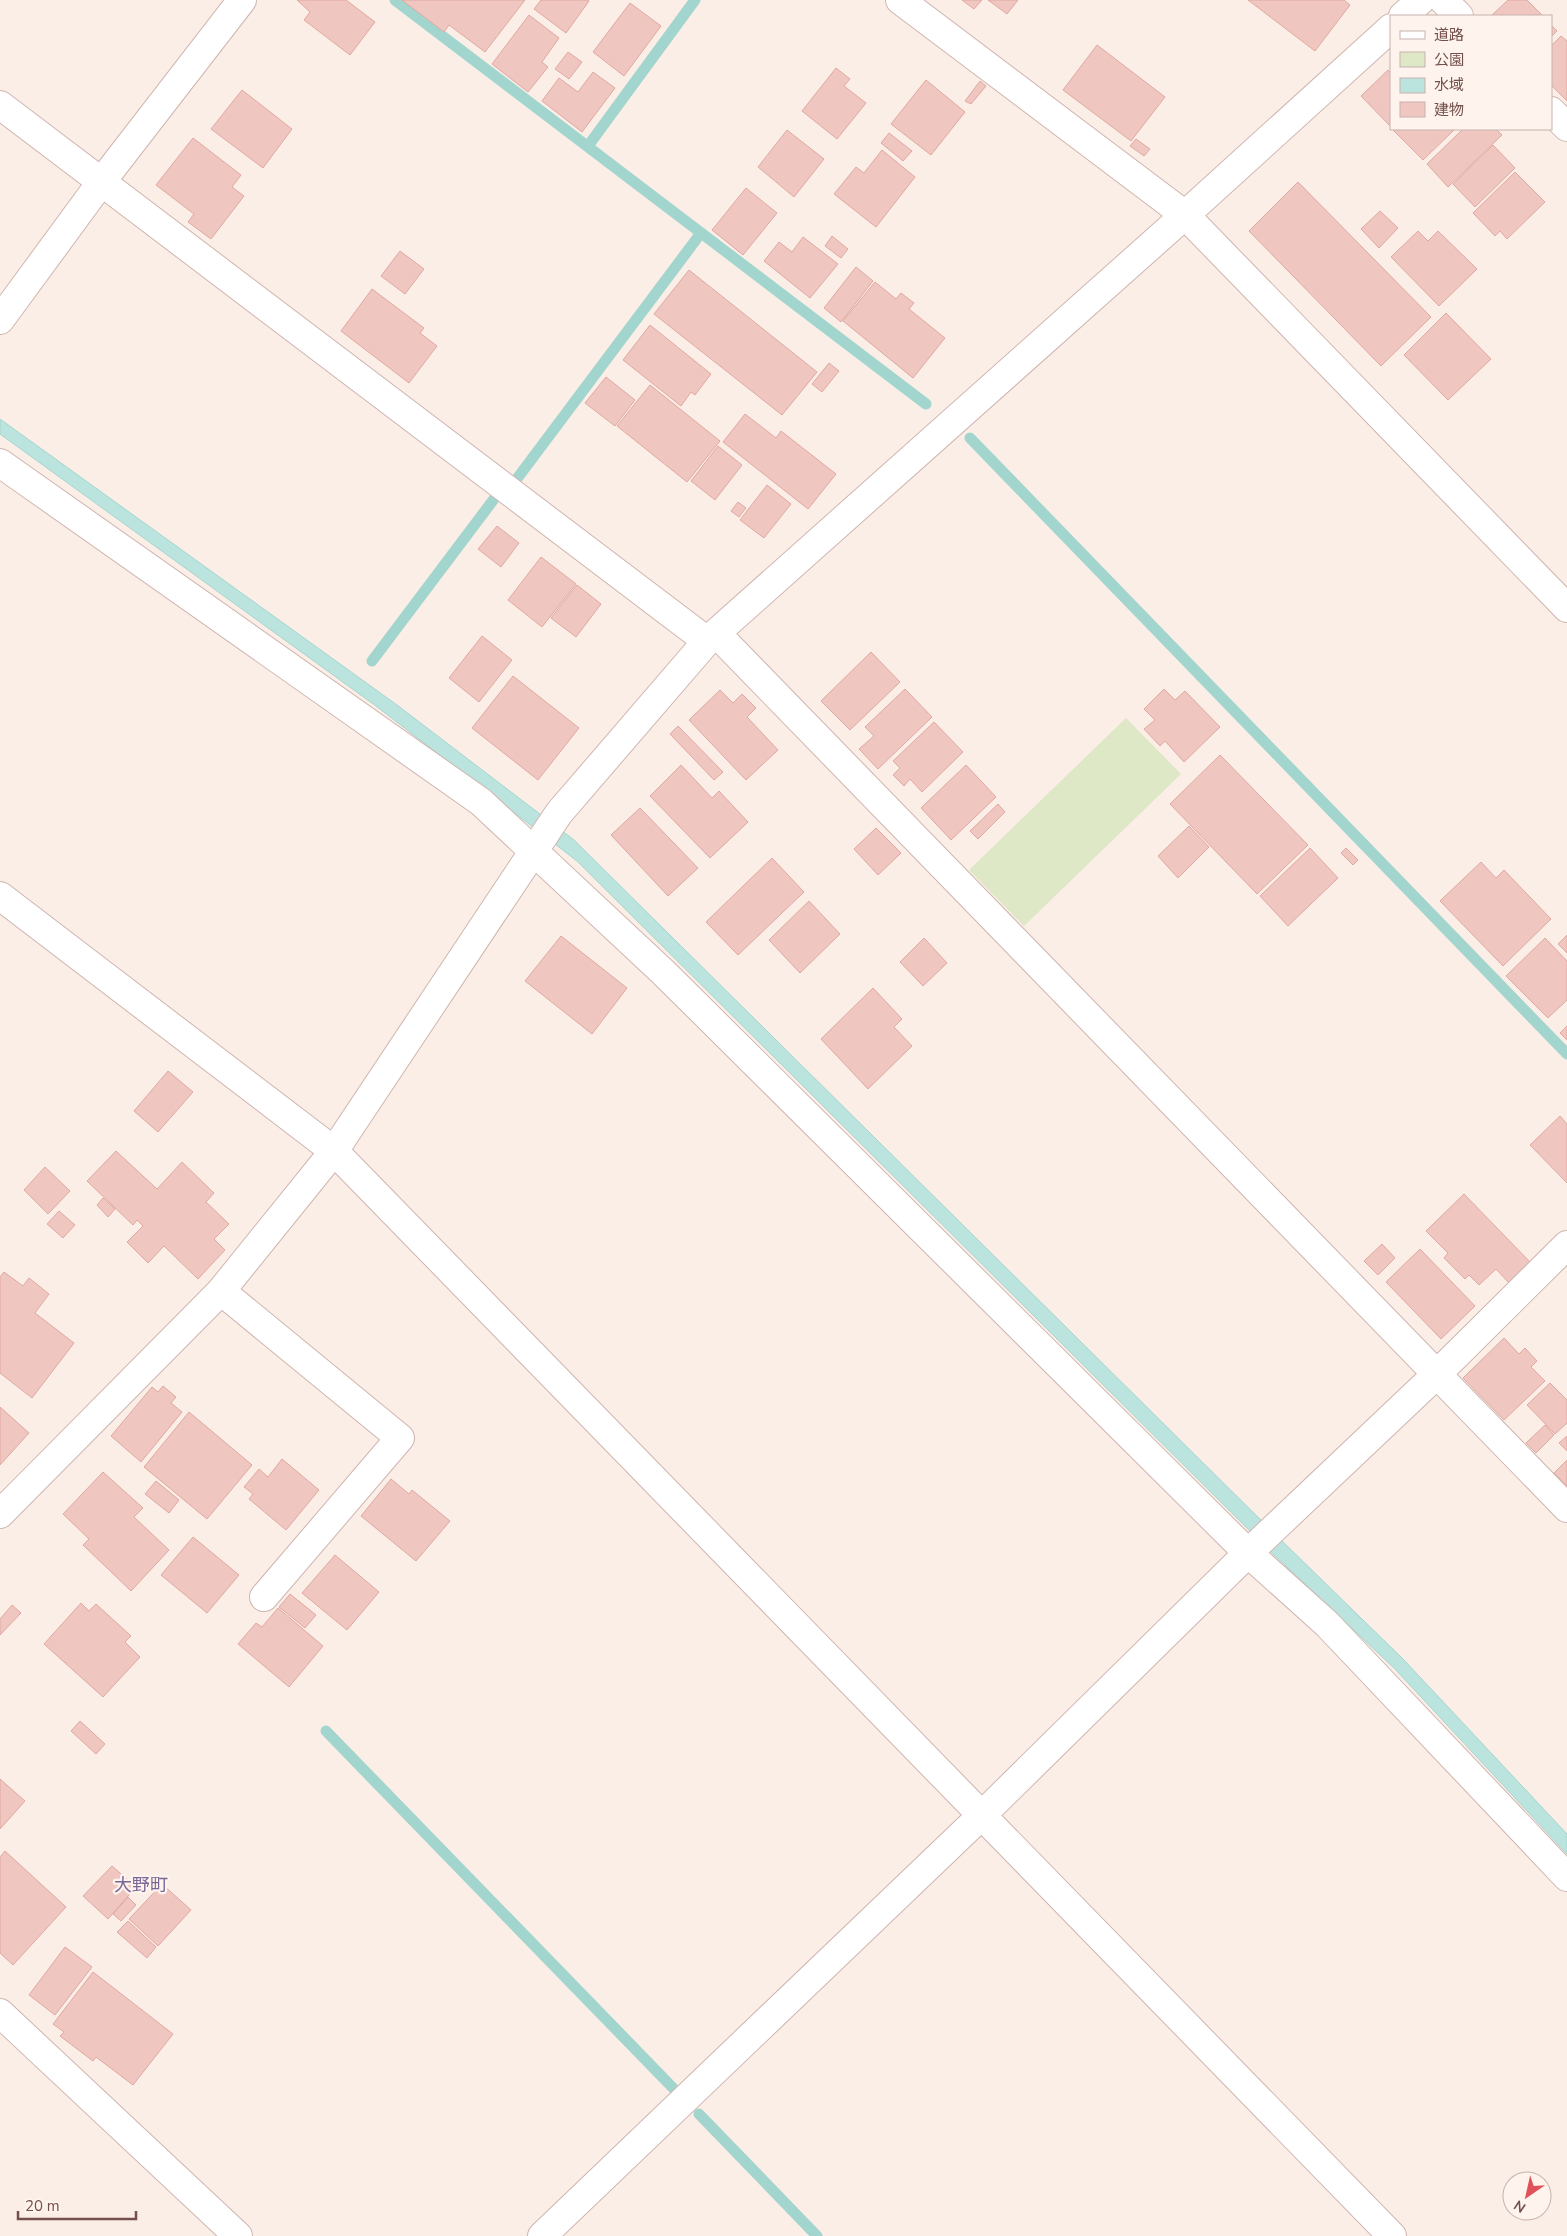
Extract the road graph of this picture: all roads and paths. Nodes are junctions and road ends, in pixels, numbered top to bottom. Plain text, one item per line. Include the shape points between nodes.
1 (242, 0) edge
2 (900, 0) edge
3 (1421, 0) edge
4 (1443, 0) edge
5 (1404, 15) edge
6 (1457, 15) edge
7 (1390, 29) edge
8 (0, 105) edge
9 (1552, 112) edge
10 (1567, 127) edge
11 (102, 182) junction
12 (1185, 214) junction
13 (0, 320) edge
14 (0, 463) edge
15 (1567, 608) edge
16 (712, 637) junction
17 (536, 848) junction
18 (0, 896) edge
19 (334, 1151) junction
20 (1567, 1245) edge
21 (222, 1291) junction
22 (1437, 1374) junction
23 (1567, 1508) edge
24 (0, 1514) edge
25 (1252, 1549) junction
26 (264, 1597) dead end
27 (981, 1816) junction
28 (1567, 1877) edge
29 (0, 2013) edge
30 (238, 2236) edge
31 (542, 2236) edge
32 (1392, 2236) edge

1 - 11 street
2 - 12 street
3 - 5 street
4 - 6 street
7 - 12 street
8 - 11 street
9 - 10 street
11 - 13 street
11 - 16 street
12 - 15 street
12 - 16 street
14 - 17 street via 481,802
16 - 17 street via 555,819
16 - 22 street
17 - 19 street
17 - 25 street
18 - 19 street
19 - 21 street
19 - 27 street
20 - 22 street
21 - 24 street
21 - 26 street via 400,1438
22 - 23 street
22 - 25 street
25 - 27 street
25 - 28 street
27 - 31 street
27 - 32 street
29 - 30 street

